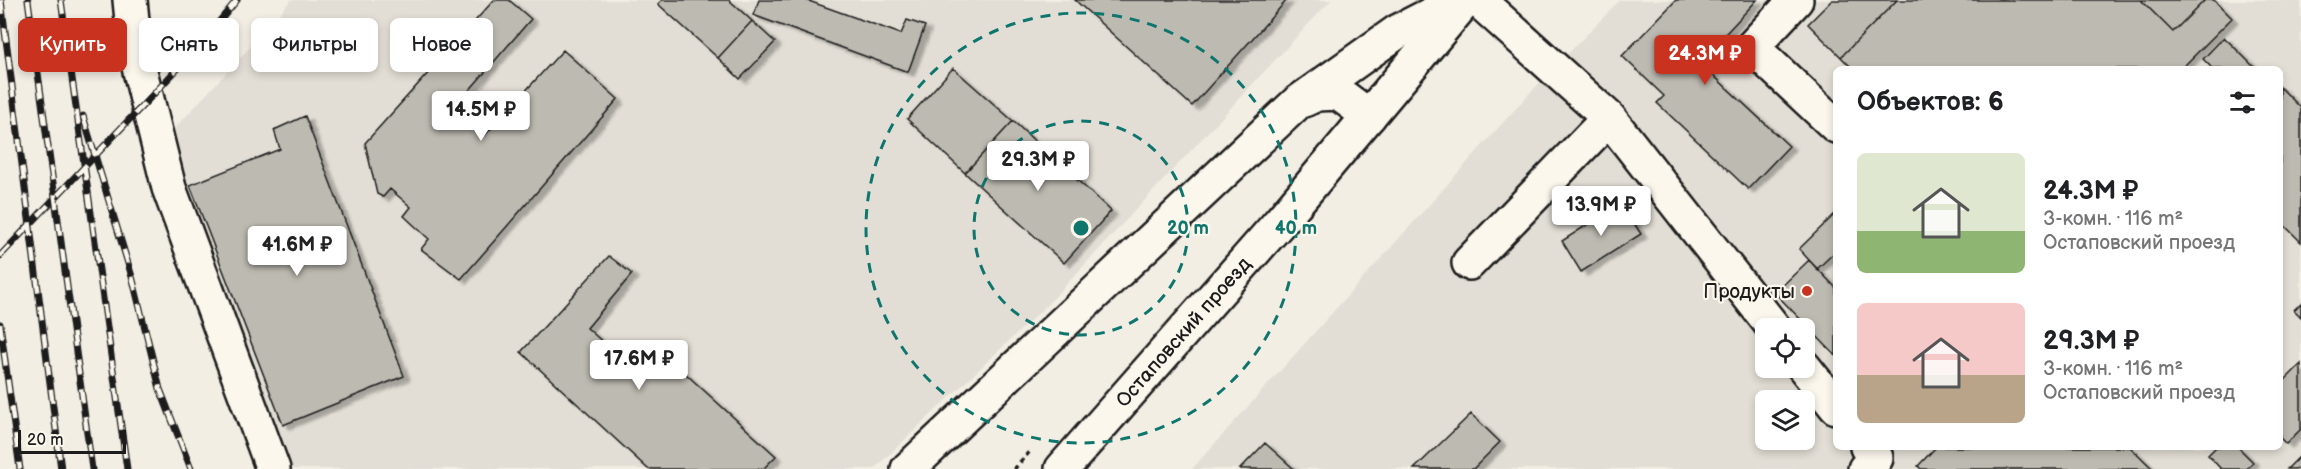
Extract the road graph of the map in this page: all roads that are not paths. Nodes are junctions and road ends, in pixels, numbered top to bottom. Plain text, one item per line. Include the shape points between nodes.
1 (130, 0) edge
2 (1460, 0) edge
3 (1466, 0) edge
4 (1478, 0) edge
5 (1796, 0) edge
6 (1297, 103) junction
7 (1369, 116) junction
8 (1609, 118) junction
9 (1833, 123) edge
10 (1469, 263) dead end
11 (1766, 318) edge
12 (1813, 378) edge
13 (1833, 403) edge
14 (1869, 450) edge
15 (273, 469) edge
16 (908, 469) edge
17 (1062, 469) edge
18 (1865, 469) edge

1 - 15 main road via 135,51 169,188
2 - 6 main road via 1397,32
3 - 7 main road, Остаповский проезд
4 - 8 main road
5 - 9 main road via 1752,47
6 - 7 main road via 1317,94 1338,93
6 - 16 main road
7 - 17 main road, Остаповский проезд
8 - 10 main road
8 - 11 main road
12 - 13 main road
14 - 18 main road via 1876,458

